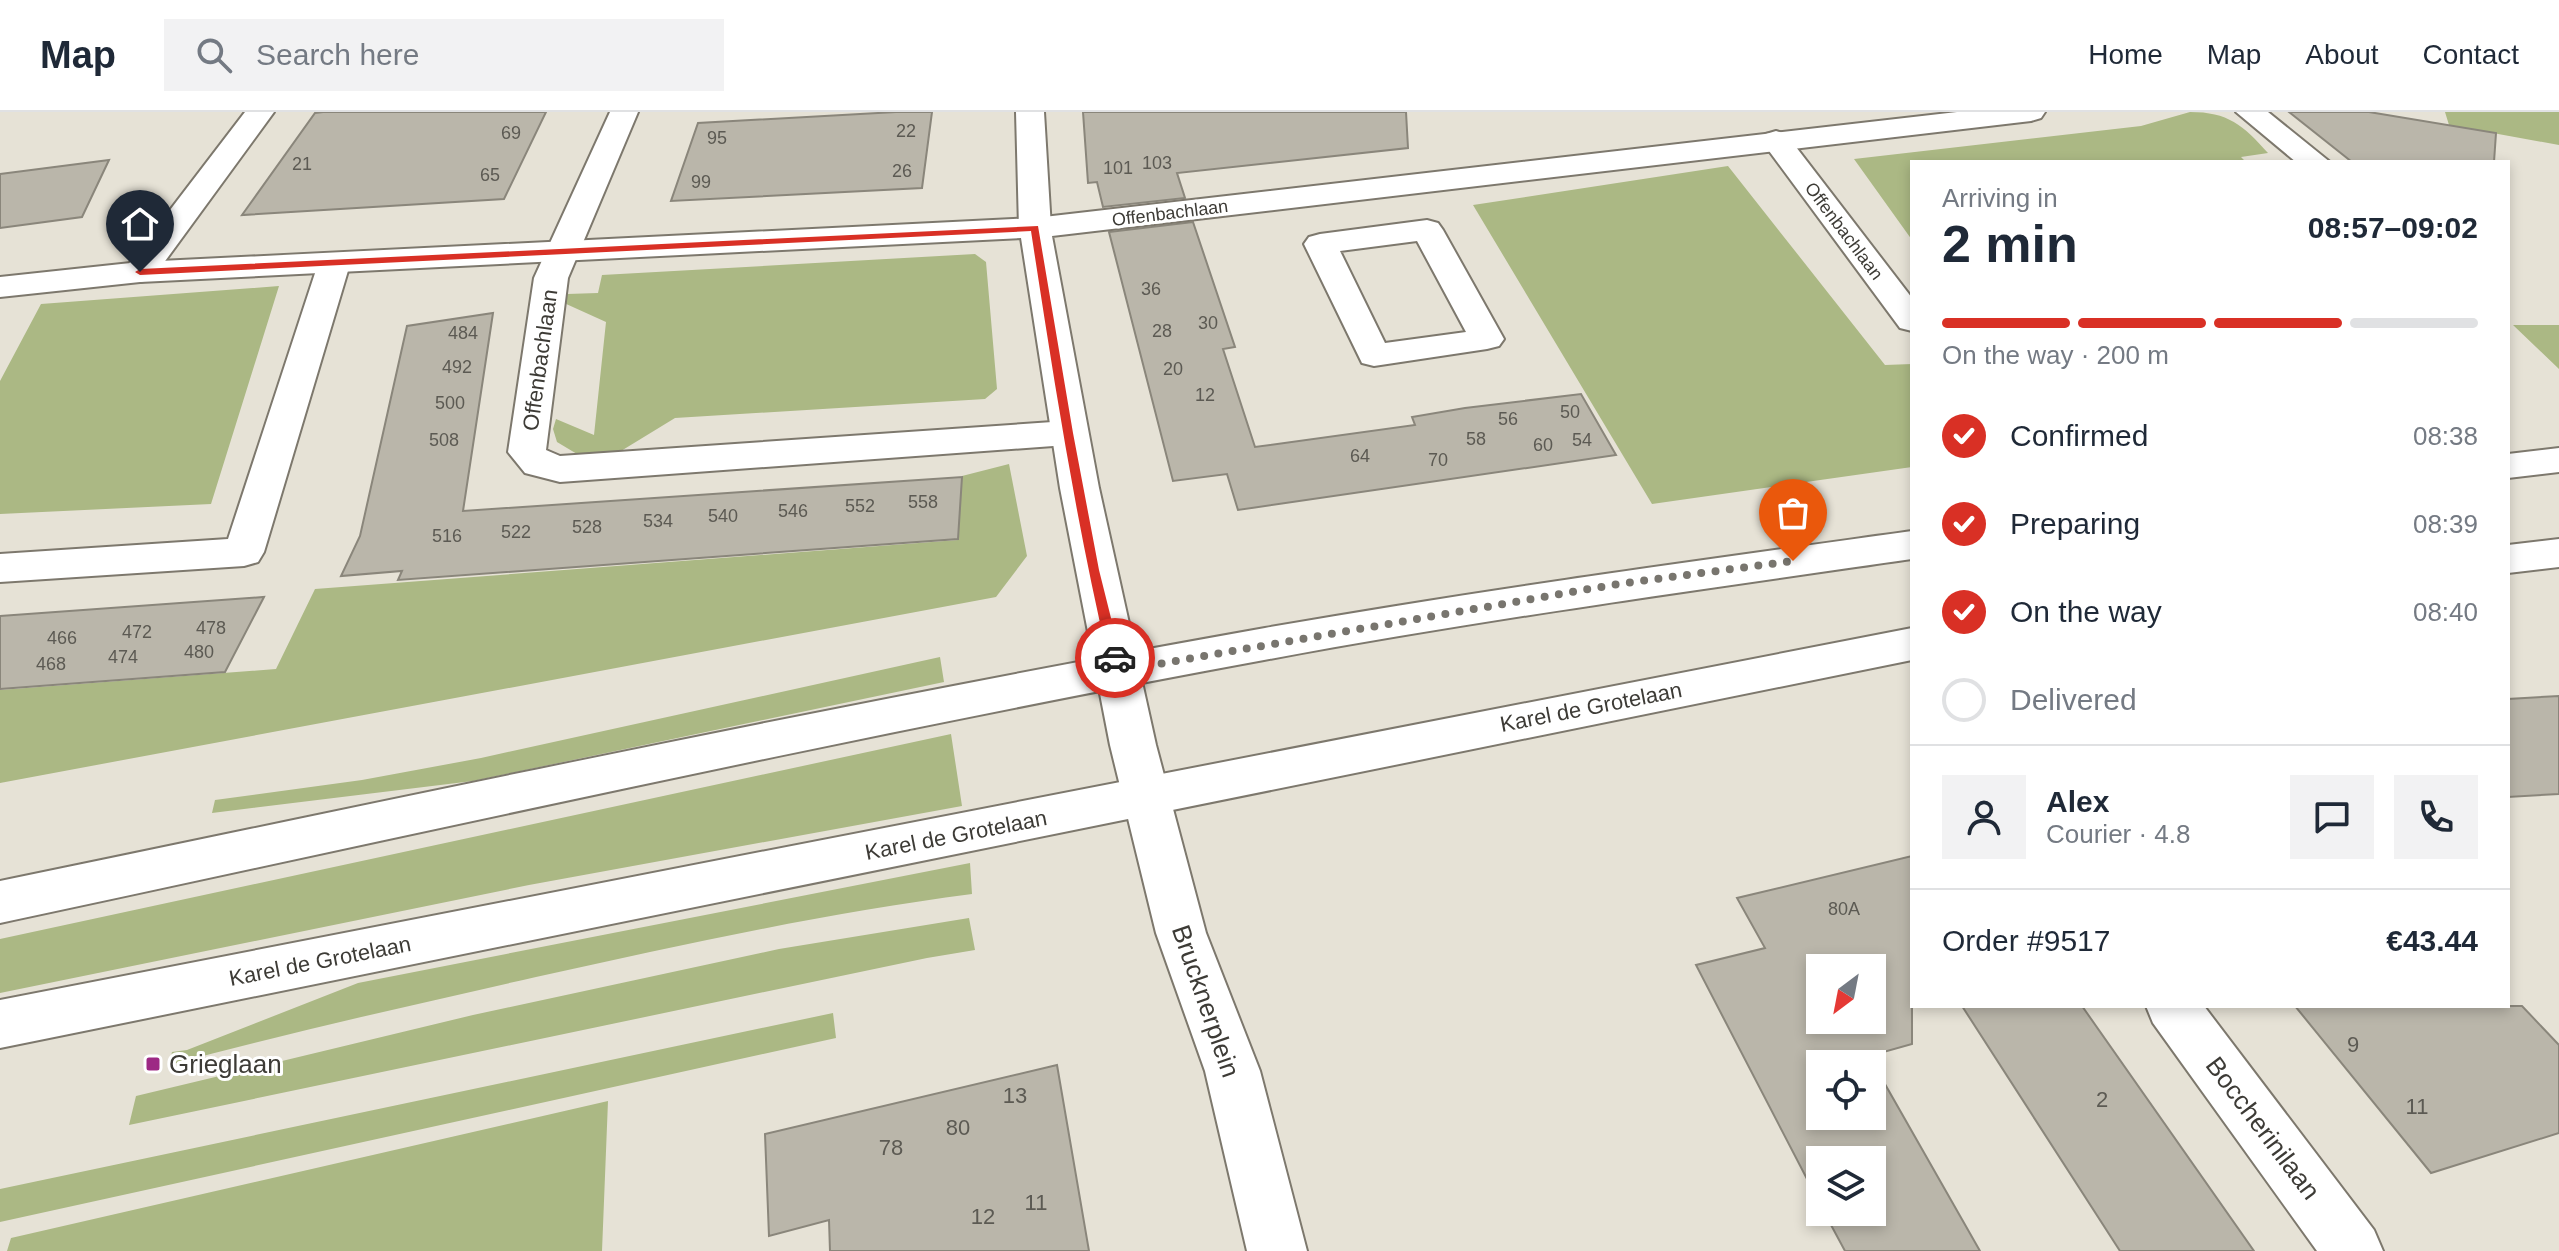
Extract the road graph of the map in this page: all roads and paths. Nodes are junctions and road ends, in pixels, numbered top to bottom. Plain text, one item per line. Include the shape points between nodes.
1 (260, 112) edge
2 (624, 112) edge
3 (1030, 112) edge
4 (2031, 112) edge
5 (2250, 112) edge
6 (1782, 130) edge
7 (2312, 160) edge
8 (1373, 190) junction
9 (1035, 228) junction
10 (1393, 234) junction
11 (562, 251) junction
12 (334, 264) junction
13 (140, 272) junction
14 (0, 287) edge
15 (1910, 318) edge
16 (1067, 433) junction
17 (2559, 460) edge
18 (2510, 466) edge
19 (1910, 545) edge
20 (2559, 553) edge
21 (2510, 559) edge
22 (0, 568) edge
23 (1910, 644) edge
24 (1118, 671) junction
25 (1146, 797) junction
26 (0, 902) edge
27 (2173, 1008) edge
28 (0, 1024) edge
29 (1277, 1251) edge
30 (2353, 1251) edge

1 - 13 street
2 - 11 street, Offenbachlaan
3 - 9 street
4 - 6 street, Offenbachlaan
5 - 7 street
6 - 8 street, Offenbachlaan
6 - 15 street, Offenbachlaan
8 - 9 street, Offenbachlaan
8 - 10 street
9 - 11 street, Offenbachlaan
9 - 16 street
10 - 10 street via 1320,244 1374,355 1487,339 1427,230
11 - 12 street, Offenbachlaan
11 - 16 street, Offenbachlaan via 551,278 527,452 538,464 560,469
12 - 13 street, Offenbachlaan
12 - 22 street via 244,552
13 - 14 street, Offenbachlaan
16 - 24 street
17 - 18 street
19 - 24 street via 1618,584
20 - 21 street
23 - 25 street, Karel de Grotelaan
24 - 25 street
24 - 26 street
25 - 28 street, Karel de Grotelaan
25 - 29 street, Brucknerplein via 1182,937 1225,1045
27 - 30 street, Boccherinilaan

